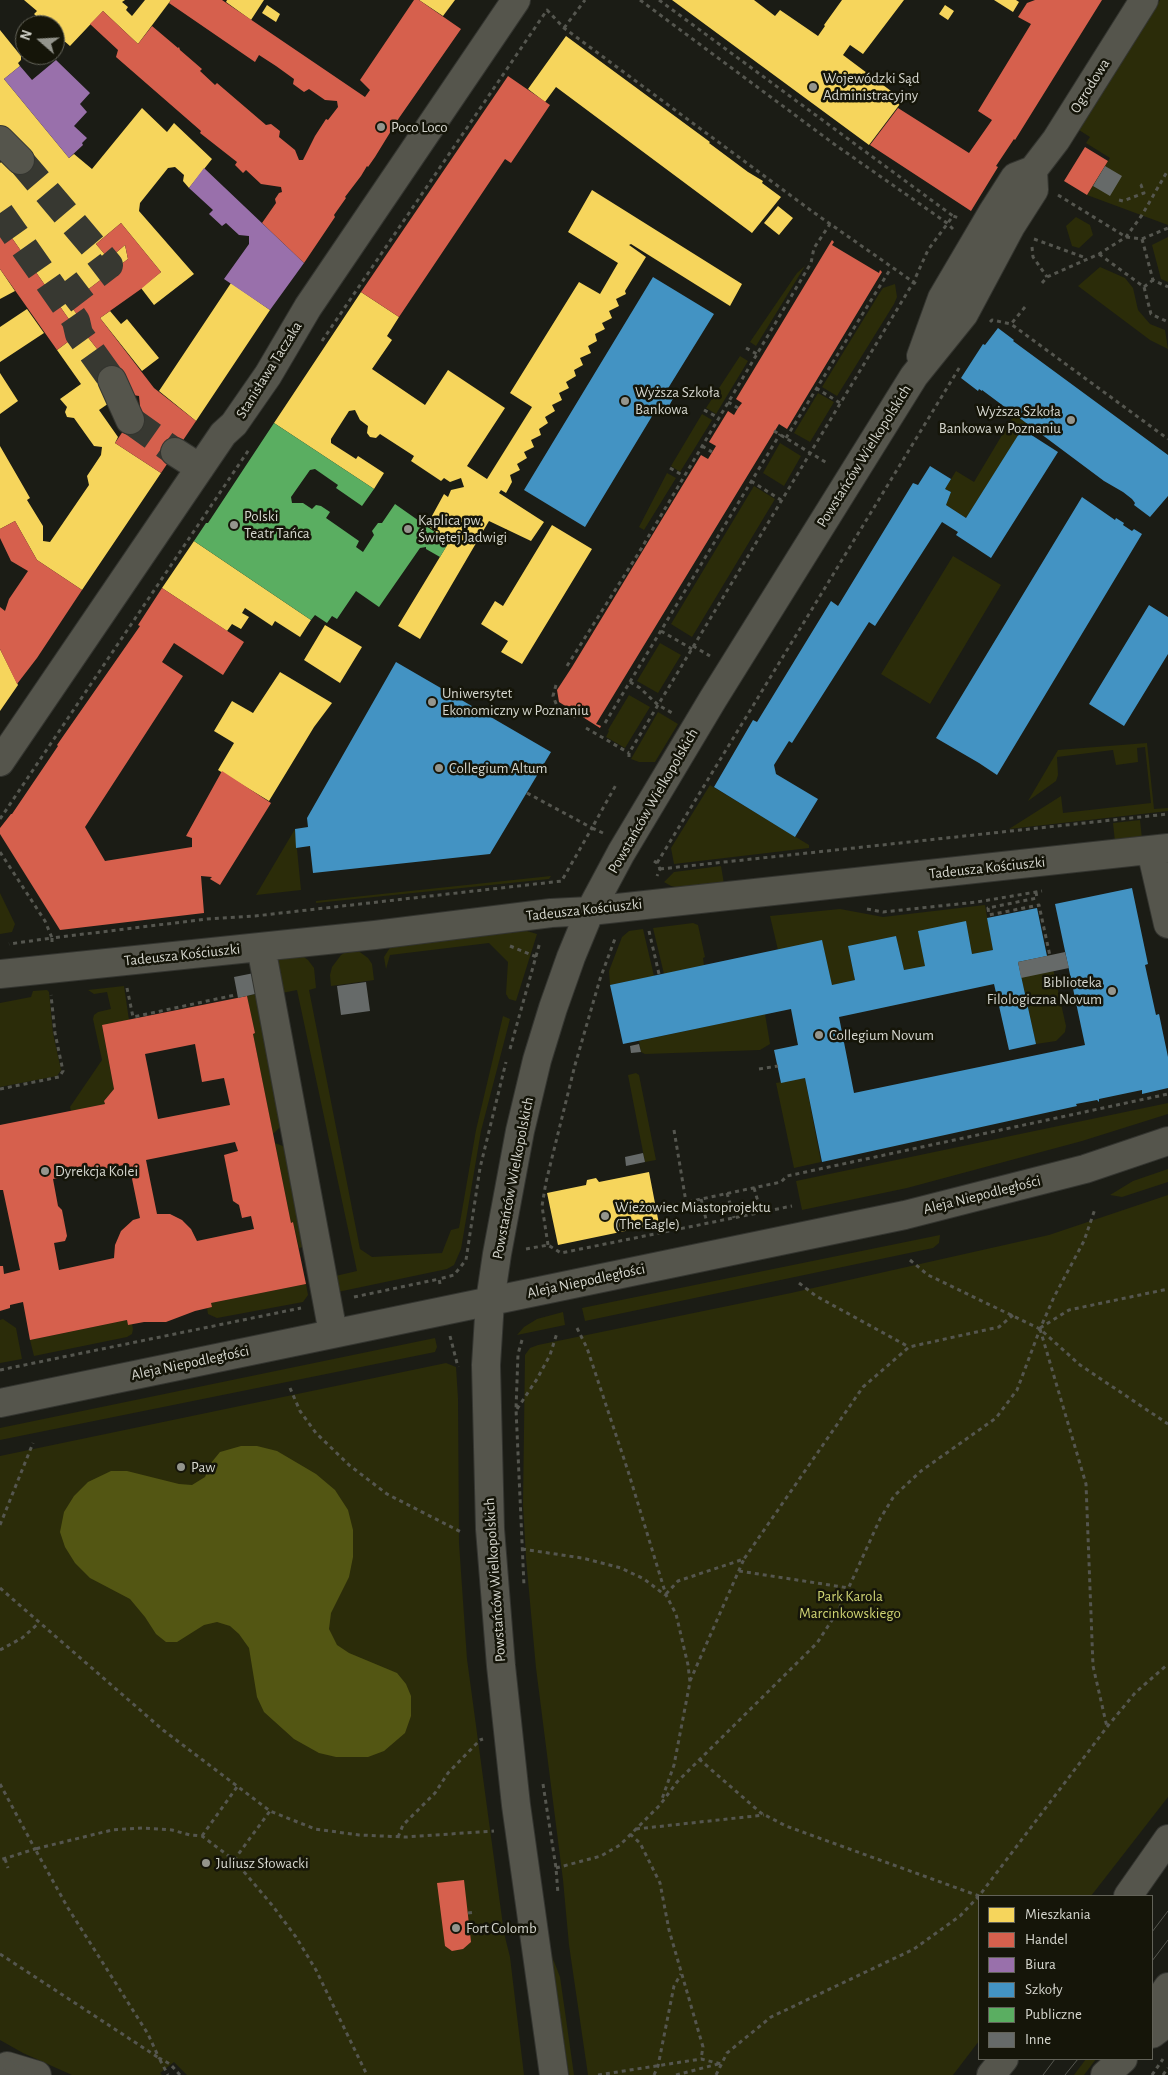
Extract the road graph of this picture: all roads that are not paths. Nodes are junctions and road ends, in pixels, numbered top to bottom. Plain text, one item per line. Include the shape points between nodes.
1 (516, 0) edge
2 (1144, 0) edge
3 (0, 140) edge
4 (20, 160) tunnel mouth
5 (1033, 170) junction
6 (975, 268) junction
7 (914, 376) junction
8 (112, 380) tunnel mouth
9 (130, 420) tunnel mouth
10 (0, 762) edge
11 (1159, 849) edge
12 (590, 911) junction
13 (1168, 924) edge
14 (261, 947) junction
15 (0, 974) edge
16 (1168, 1141) edge
17 (490, 1301) junction
18 (333, 1333) junction
19 (0, 1403) edge
20 (1168, 1839) edge
21 (1129, 1895) edge
22 (1168, 1987) edge
23 (1153, 2009) edge
24 (1168, 2022) edge
25 (1159, 2043) edge
26 (1003, 2060) edge
27 (1115, 2060) edge
28 (1122, 2060) edge
29 (13, 2069) edge
30 (554, 2074) edge
31 (37, 2075) edge
32 (991, 2075) edge
33 (1105, 2075) edge

1 - 10 street, Stanisława Taczaka via 308,307 268,375 234,424 185,458
2 - 5 street, Ogrodowa via 1056,140
3 - 4 street
5 - 6 street via 1034,190 1012,226
5 - 6 street, Ogrodowa via 1015,177 992,213
6 - 7 street, Powstańców Wielkopolskich via 964,314
6 - 7 street, Powstańców Wielkopolskich via 942,298
7 - 12 street, Powstańców Wielkopolskich via 713,699
8 - 9 street
11 - 12 street, Tadeusza Kościuszki
11 - 13 street
12 - 14 street, Tadeusza Kościuszki
12 - 17 street, Powstańców Wielkopolskich via 555,1001 537,1060 520,1131
14 - 15 street, Tadeusza Kościuszki via 52,977
14 - 18 street
16 - 17 street, Aleja Niepodległości via 1086,1169 905,1215
17 - 18 street, Aleja Niepodległości
17 - 30 street, Powstańców Wielkopolskich via 486,1365 494,1593 516,1805
18 - 19 street, Aleja Niepodległości
20 - 21 street
22 - 23 street
24 - 25 street
26 - 32 street
27 - 33 street
28 - 33 street
29 - 31 street

